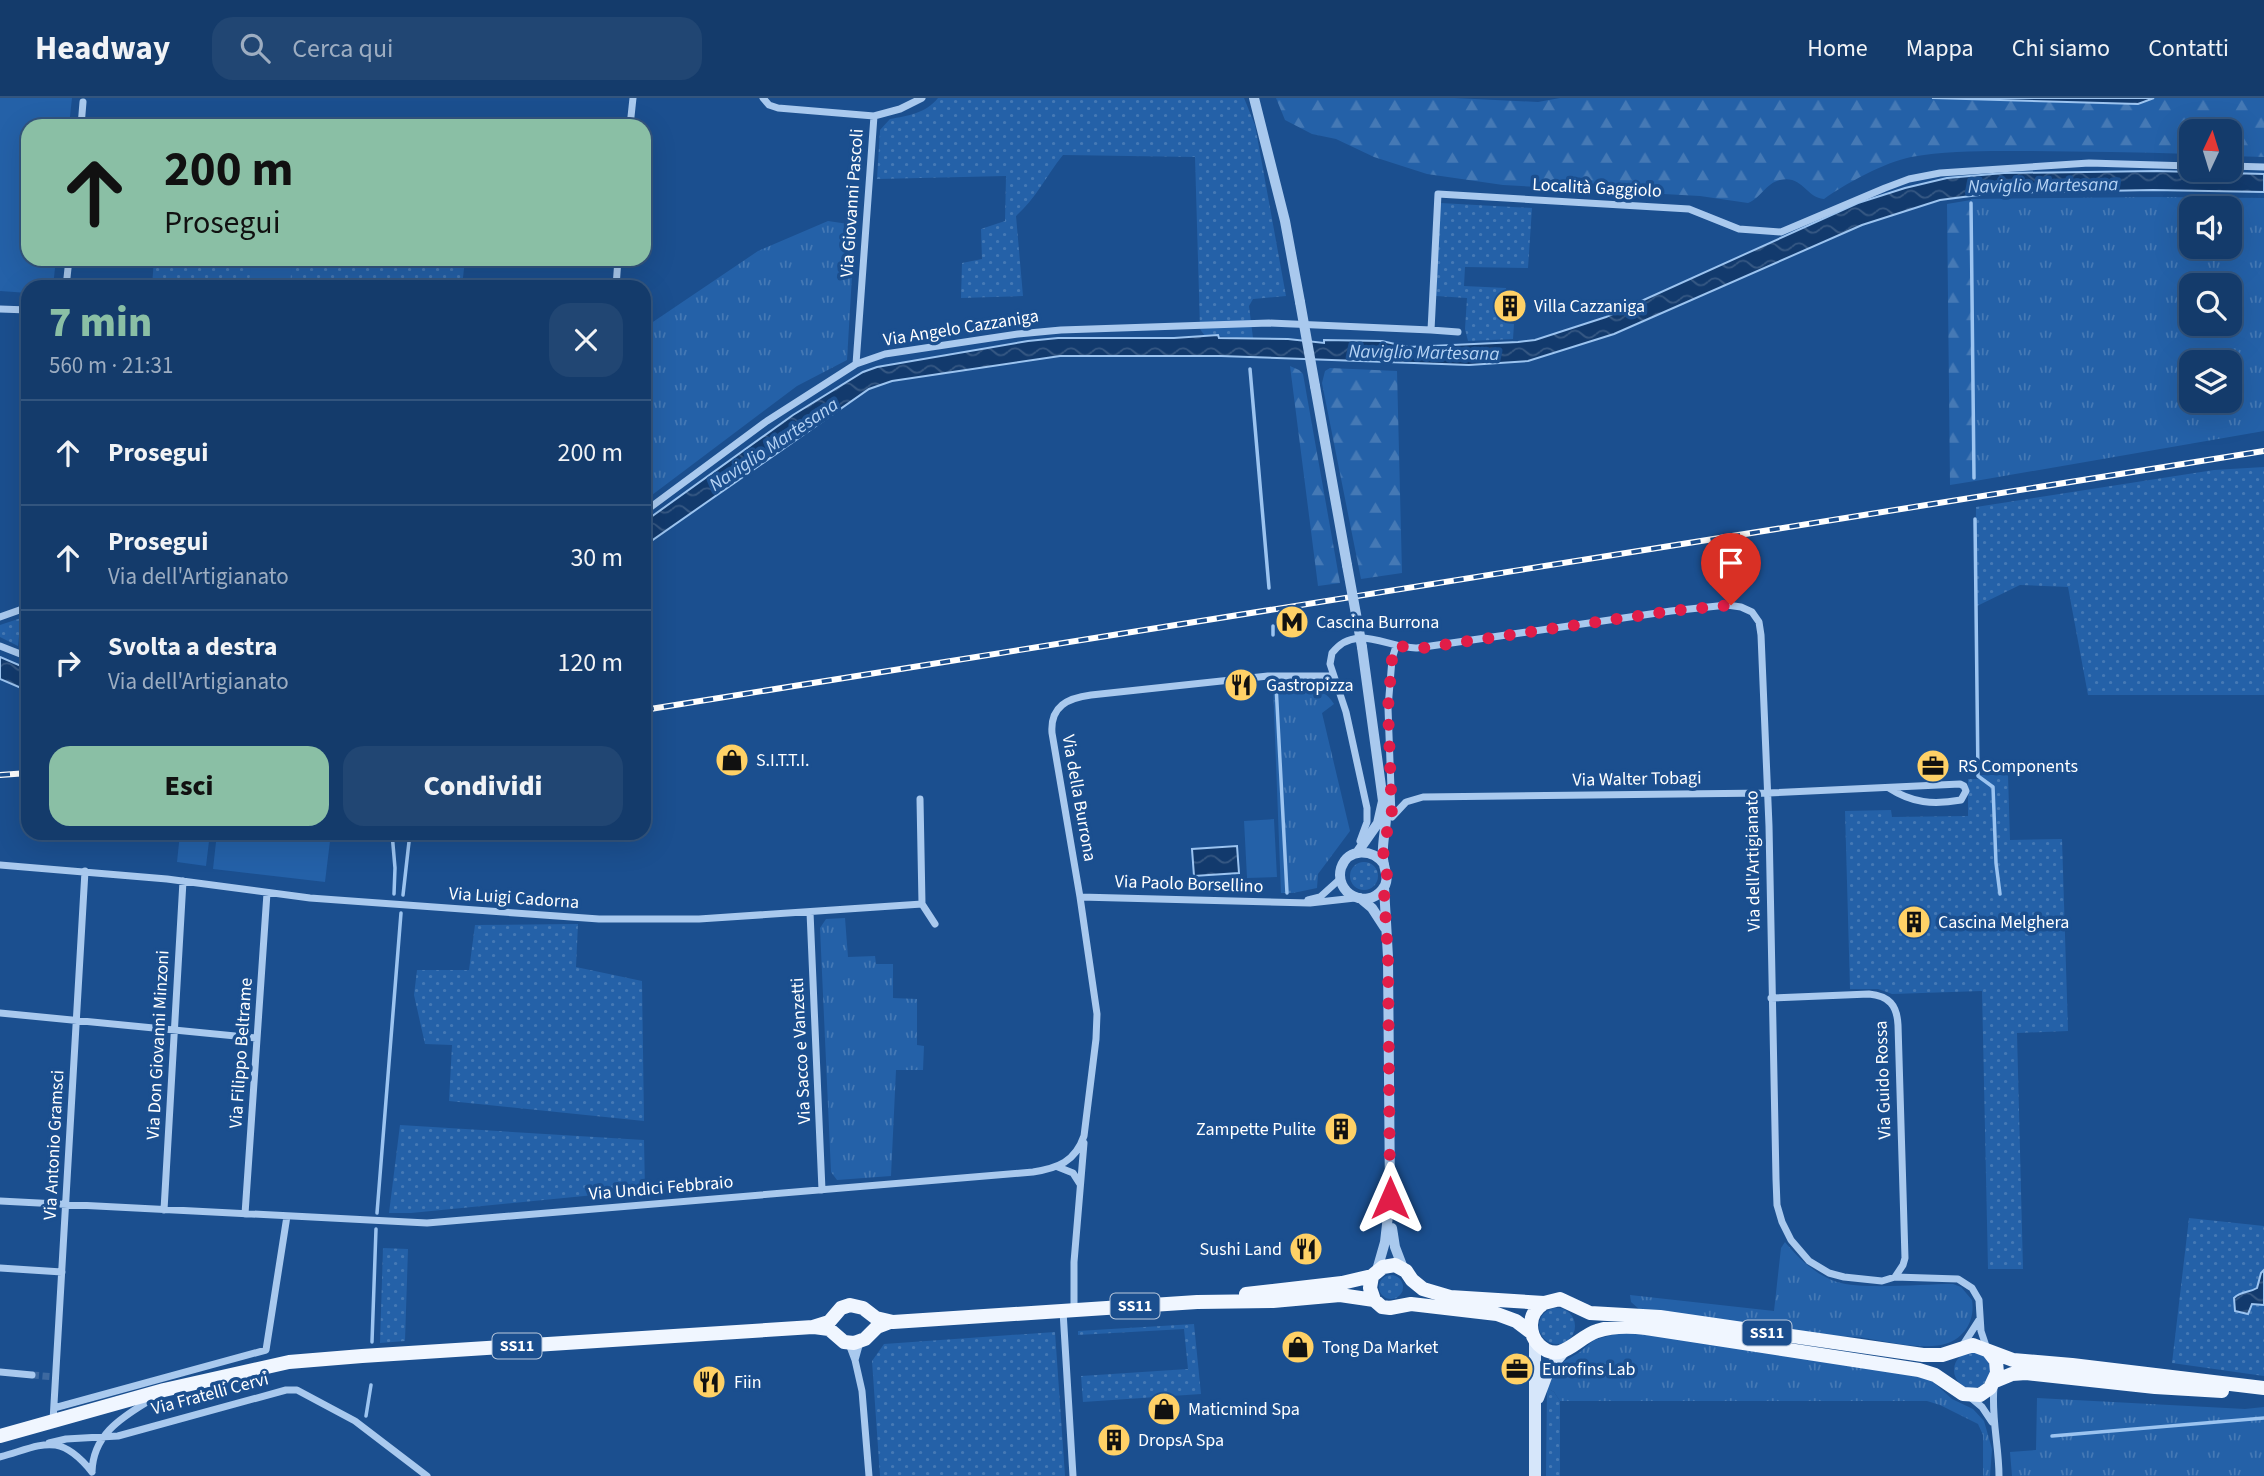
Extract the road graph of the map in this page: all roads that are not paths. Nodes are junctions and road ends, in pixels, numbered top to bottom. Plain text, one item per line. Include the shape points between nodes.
1 (633, 98) edge
2 (763, 98) edge
3 (922, 98) edge
4 (1254, 98) edge
5 (84, 99) edge
6 (874, 116) junction
7 (81, 119) edge
8 (631, 119) edge
9 (2179, 166) edge
10 (2242, 166) edge
11 (2264, 167) edge
12 (0, 309) edge
13 (21, 310) edge
14 (1431, 330) junction
15 (1458, 332) dead end
16 (856, 365) junction
17 (651, 507) edge
18 (21, 610) edge
19 (0, 617) edge
20 (0, 646) edge
21 (1396, 646) junction
22 (21, 652) edge
23 (1333, 676) junction
24 (1889, 788) junction
25 (1768, 793) junction
26 (1383, 795) junction
27 (920, 799) dead end
28 (1392, 817) junction
29 (1386, 835) junction
30 (1354, 854) junction
31 (1384, 864) junction
32 (0, 865) edge
33 (85, 871) junction
34 (0, 874) edge
35 (1340, 879) junction
36 (183, 881) junction
37 (1384, 887) junction
38 (267, 893) junction
39 (1080, 897) junction
40 (1359, 898) junction
41 (1297, 903) junction
42 (922, 904) junction
43 (810, 912) junction
44 (935, 924) dead end
45 (1386, 930) junction
46 (1771, 998) junction
47 (0, 1013) edge
48 (77, 1020) junction
49 (174, 1030) junction
50 (257, 1038) junction
51 (1085, 1131) junction
52 (1058, 1167) junction
53 (1080, 1185) junction
54 (822, 1190) junction
55 (0, 1201) edge
56 (66, 1205) junction
57 (163, 1210) junction
58 (1389, 1212) junction
59 (245, 1214) junction
60 (286, 1216) junction
61 (0, 1268) edge
62 (62, 1272) junction
63 (1375, 1273) junction
64 (1408, 1274) junction
65 (1895, 1277) junction
66 (1374, 1300) junction
67 (1197, 1302) junction
68 (1544, 1303) junction
69 (1404, 1305) junction
70 (1577, 1308) junction
71 (1068, 1310) junction
72 (870, 1315) junction
73 (1980, 1316) junction
74 (834, 1317) junction
75 (893, 1322) junction
76 (813, 1327) junction
77 (835, 1333) junction
78 (1533, 1336) junction
79 (1581, 1338) junction
80 (860, 1339) junction
81 (1959, 1348) junction
82 (1987, 1350) junction
83 (1564, 1351) junction
84 (0, 1371) edge
85 (32, 1374) tunnel mouth
86 (223, 1377) junction
87 (1995, 1382) junction
88 (1952, 1387) junction
89 (2264, 1389) edge
90 (1967, 1395) junction
91 (148, 1402) junction
92 (1535, 1412) junction
93 (54, 1415) junction
94 (1995, 1429) junction
95 (0, 1436) edge
96 (103, 1437) junction
97 (49, 1443) junction
98 (0, 1444) edge
99 (0, 1457) edge
100 (92, 1474) edge
101 (426, 1476) edge
102 (869, 1476) edge
103 (1073, 1476) edge
104 (1535, 1476) edge
105 (1998, 1476) edge

1 - 8 street
2 - 6 street, Via Giovanni Pascoli via 782,109
3 - 6 street
4 - 26 street, bridge via 1300,302 1362,647
5 - 7 street
6 - 16 street, Via Giovanni Pascoli
9 - 14 street, Località Gaggiolo via 2089,163 1940,173 1909,179 1781,232 1740,229 1689,209 1438,194
10 - 11 street
12 - 13 street
14 - 15 street
14 - 16 street, Via Angelo Cazzaniga via 1288,324 1048,331 890,353
16 - 17 street, Via Angelo Cazzaniga via 767,421
18 - 19 street
20 - 22 street
21 - 23 street, Via dell'Artigianato via 1371,638 1341,643 1331,655
21 - 25 street, Via dell'Artigianato via 1422,648 1671,611 1745,607 1756,616 1761,631
21 - 28 street via 1388,708
23 - 30 street via 1346,712 1367,813
23 - 39 street, Via della Burrona via 1201,682 1066,701 1055,711 1052,733
24 - 24 street, Via Walter Tobagi via 1905,799 1922,802 1961,800 1966,791 1959,784
24 - 25 street, Via Walter Tobagi
25 - 28 street, Via Walter Tobagi via 1423,797 1406,802
25 - 46 street, Via dell'Artigianato
26 - 29 street
26 - 30 street via 1378,823
27 - 42 street
28 - 29 street
29 - 31 street
30 - 31 street via 1372,853
30 - 35 street via 1341,868
31 - 37 street
32 - 33 street, Via Luigi Cadorna
32 - 34 street
33 - 36 street, Via Luigi Cadorna
33 - 48 street, Via Antonio Gramsci
35 - 40 street via 1347,892
35 - 41 street, Via Paolo Borsellino via 1320,897
36 - 38 street, Via Luigi Cadorna
36 - 49 street, Via Don Giovanni Minzoni
37 - 40 street via 1373,897
37 - 45 street
38 - 43 street, Via Luigi Cadorna via 614,919
38 - 50 street, Via Filippo Beltrame
39 - 41 street, Via Paolo Borsellino
39 - 51 street, Via della Burrona via 1097,1024
40 - 41 street, Via Paolo Borsellino
40 - 45 street via 1379,916
42 - 43 street, Via Luigi Cadorna
42 - 44 street
43 - 54 street, Via Sacco e Vanzetti
45 - 58 street
46 - 65 street, Via dell'Artigianato via 1776,1190 1785,1229 1805,1258 1829,1273 1882,1281
46 - 65 street, Via Guido Rossa via 1878,995 1895,1008 1905,1258
47 - 48 street
48 - 49 street
48 - 56 street, Via Antonio Gramsci
49 - 50 street
49 - 57 street, Via Don Giovanni Minzoni
50 - 59 street, Via Filippo Beltrame
51 - 52 street, Via della Burrona via 1077,1152
51 - 53 street, Via della Burrona
52 - 53 street via 1073,1173
52 - 54 street, Via Undici Febbraio
53 - 71 street, Via della Burrona
54 - 60 street, Via Undici Febbraio via 443,1222
55 - 56 street, Via Undici Febbraio
56 - 57 street, Via Undici Febbraio
56 - 62 street, Via Antonio Gramsci
57 - 59 street, Via Undici Febbraio
58 - 63 street via 1382,1260
58 - 64 street via 1395,1247
59 - 60 street, Via Undici Febbraio
60 - 93 street via 266,1350
61 - 62 street
62 - 93 street, Via Antonio Gramsci
63 - 64 main road, SS11 via 1388,1265
63 - 66 main road via 1370,1288
63 - 67 main road, SS11 via 1342,1283
64 - 68 main road, SS11 via 1430,1292 1450,1297
64 - 69 main road via 1413,1291
65 - 73 street, Via dell'Artigianato via 1958,1279 1977,1294
66 - 67 main road, SS11 via 1340,1295
66 - 69 main road, SS11 via 1390,1308
67 - 71 main road, SS11
68 - 70 main road, SS11 via 1560,1299
68 - 78 main road via 1534,1313
69 - 78 main road, SS11 via 1497,1314 1516,1321
70 - 79 main road via 1584,1326
70 - 81 main road, SS11 via 1923,1355 1942,1355
71 - 75 main road, SS11
71 - 103 street, Via della Burrona
72 - 74 main road, SS11 via 850,1304
72 - 75 main road, SS11
72 - 80 main road via 872,1324
73 - 81 street
73 - 82 street, Via dell'Artigianato
74 - 76 main road, SS11
74 - 77 main road
75 - 80 main road, SS11
76 - 77 main road, SS11
76 - 86 main road, SS11 via 327,1358
77 - 80 main road, SS11 via 842,1340
78 - 83 main road, SS11 via 1548,1350
78 - 92 main road
79 - 83 main road, SS11
79 - 88 main road, SS11 via 1618,1327 1646,1328 1919,1370
80 - 102 street via 855,1360
81 - 82 main road, SS11 via 1973,1345
81 - 88 main road via 1946,1367
82 - 87 main road via 1997,1365
82 - 89 main road, SS11 via 2012,1360
83 - 92 main road via 1544,1378
84 - 85 street
86 - 91 main road, SS11
86 - 93 main road, SS11
87 - 89 main road, SS11 via 2026,1373 2186,1390
87 - 90 main road, SS11 via 1983,1393
87 - 94 street
88 - 90 main road, SS11
90 - 94 street via 1985,1410
91 - 96 street via 115,1423
91 - 98 main road, SS11
92 - 104 main road
93 - 95 main road, SS11
94 - 105 street
96 - 97 street, Via Fratelli Cervi
96 - 100 street via 93,1455
96 - 101 street, Via Fratelli Cervi via 286,1390 332,1408
97 - 99 street, Via Fratelli Cervi
97 - 100 street via 78,1455

